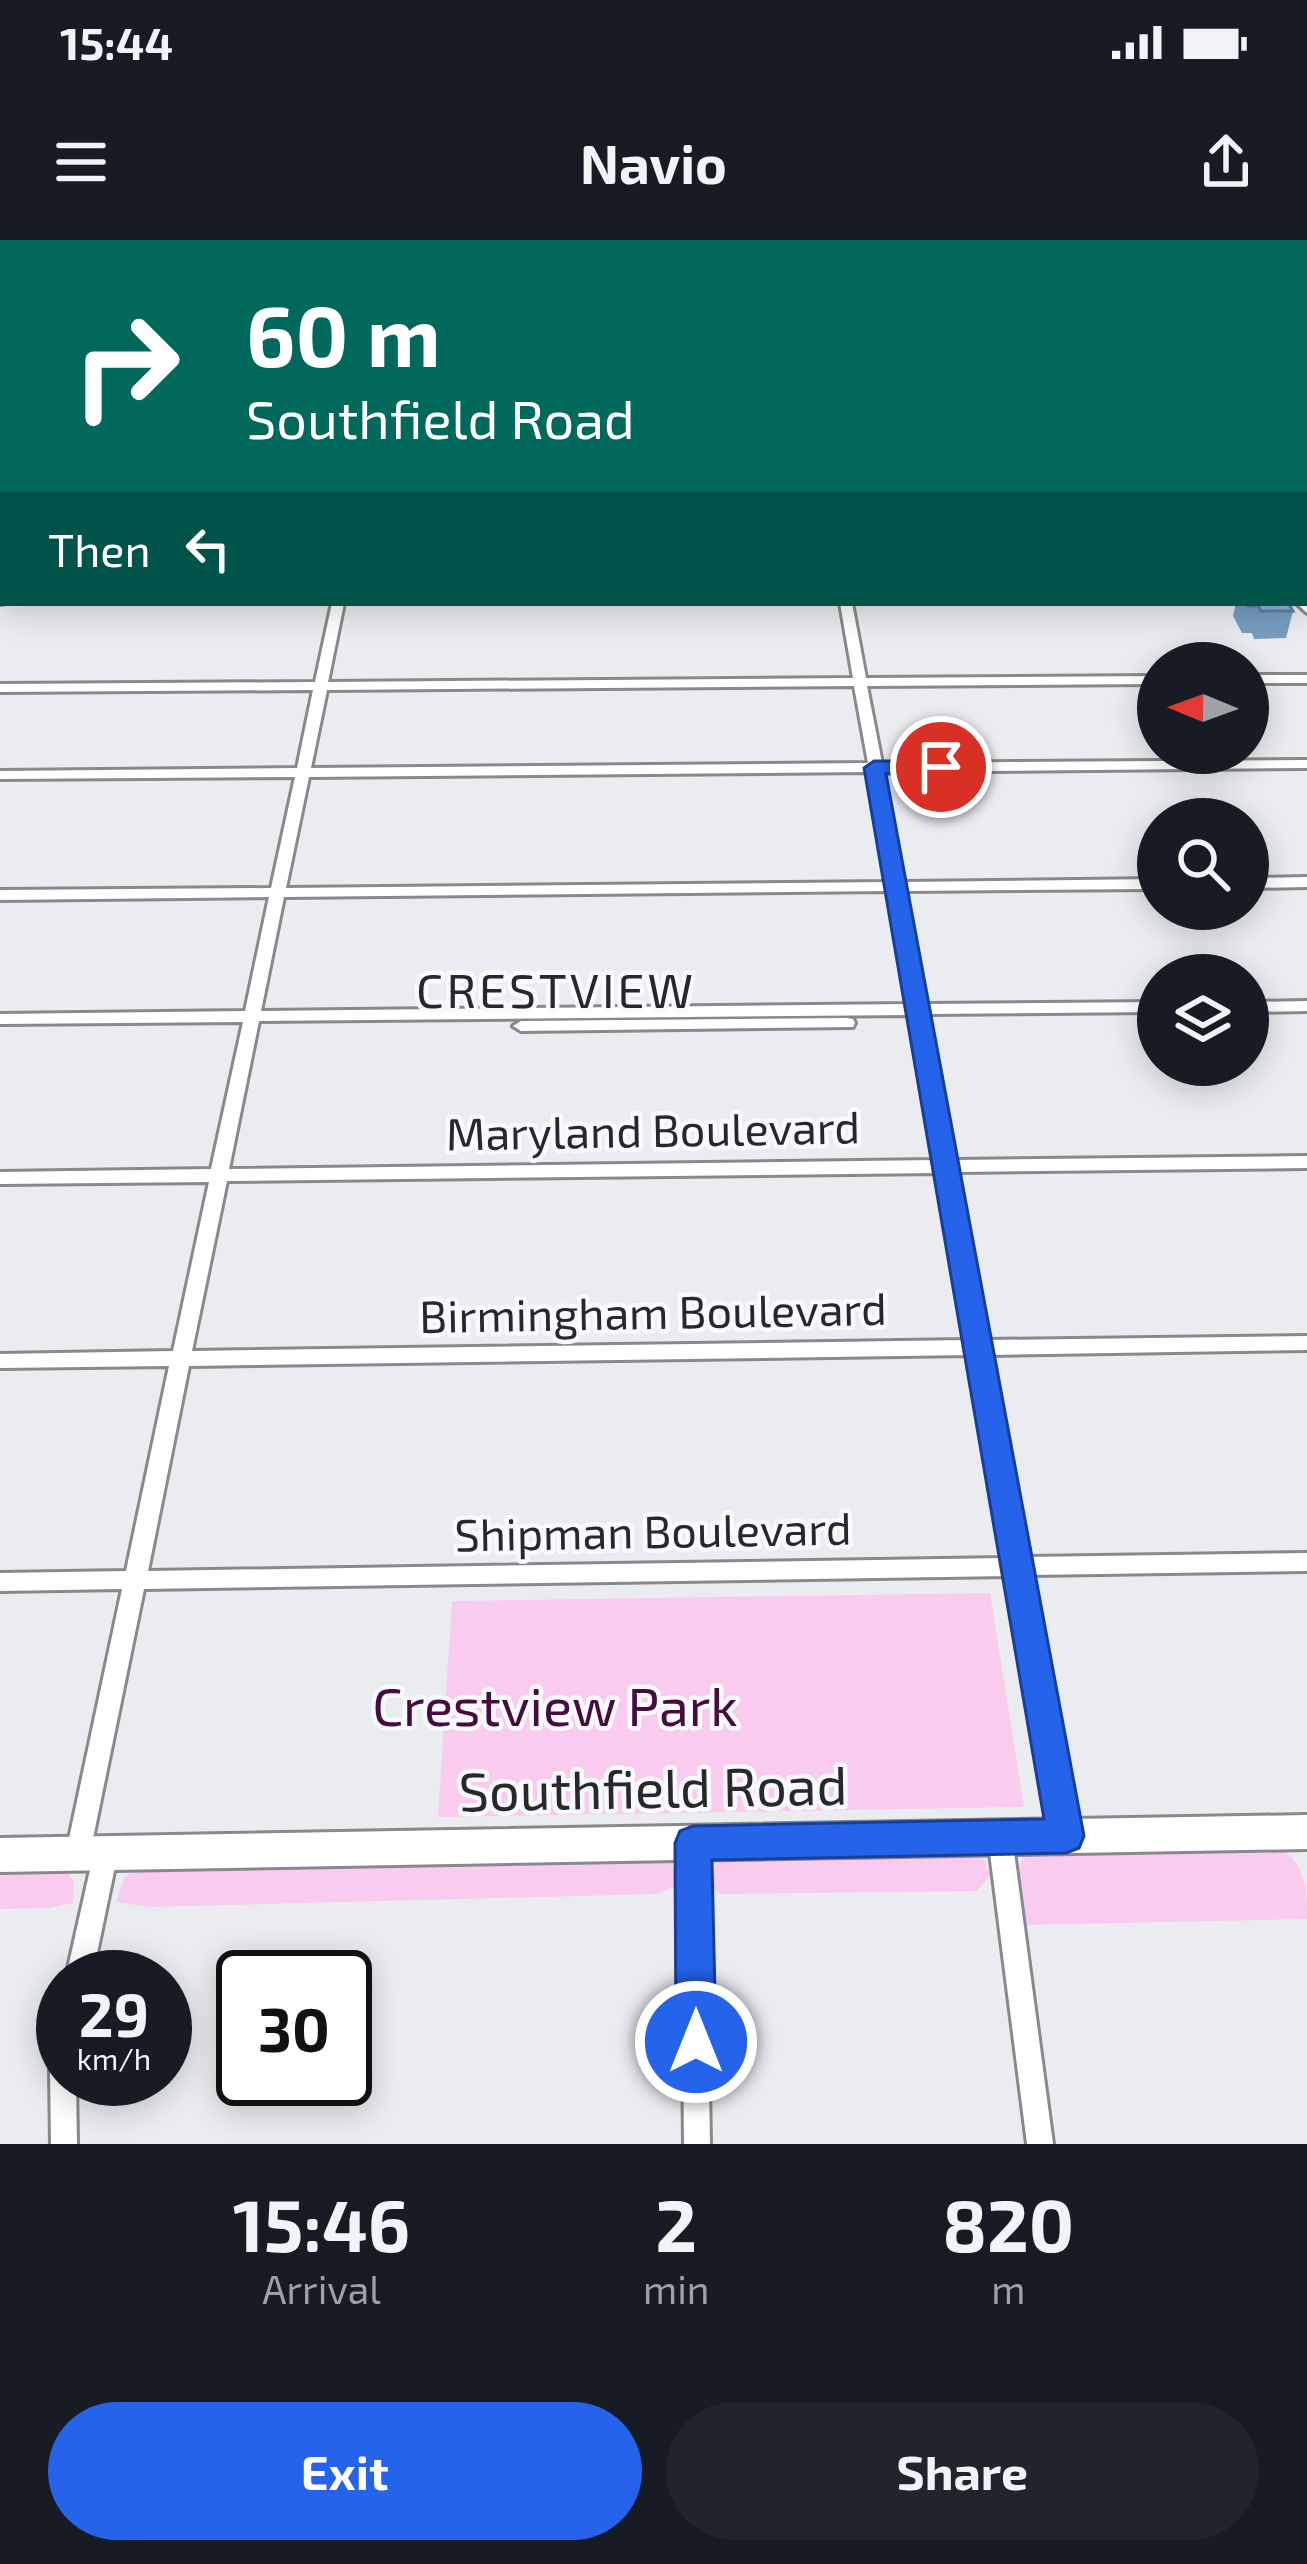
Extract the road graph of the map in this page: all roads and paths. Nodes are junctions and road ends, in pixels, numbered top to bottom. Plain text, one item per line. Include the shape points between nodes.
1 (337, 606) edge
2 (847, 606) edge
3 (1269, 679) edge
4 (1307, 679) edge
5 (1137, 680) edge
6 (860, 682) junction
7 (320, 686) junction
8 (0, 688) edge
9 (1307, 764) edge
10 (874, 768) junction
11 (302, 773) junction
12 (0, 775) edge
13 (1269, 883) edge
14 (1307, 883) edge
15 (1137, 884) edge
16 (896, 886) junction
17 (277, 892) junction
18 (0, 895) edge
19 (1269, 1006) edge
20 (1307, 1006) edge
21 (1137, 1008) edge
22 (919, 1016) junction
23 (1269, 1018) edge
24 (1307, 1018) edge
25 (1137, 1019) edge
26 (250, 1023) junction
27 (8, 1025) edge
28 (1307, 1162) edge
29 (946, 1166) junction
30 (218, 1176) junction
31 (0, 1178) edge
32 (1307, 1343) edge
33 (978, 1347) junction
34 (180, 1358) junction
35 (0, 1360) edge
36 (1307, 1562) edge
37 (1017, 1567) junction
38 (134, 1580) junction
39 (0, 1582) edge
40 (1307, 1832) edge
41 (1066, 1836) junction
42 (1000, 1837) junction
43 (693, 1843) junction
44 (92, 1853) junction
45 (0, 1855) edge
46 (82, 1950) edge
47 (63, 2106) edge
48 (64, 2144) edge
49 (698, 2144) edge
50 (1040, 2144) edge

1 - 7 street
2 - 6 street
3 - 4 street
5 - 6 street
6 - 7 street
6 - 10 street
7 - 8 street
7 - 11 street
9 - 10 street
10 - 11 street
10 - 16 street
11 - 12 street
11 - 17 street
13 - 14 street
15 - 16 street
16 - 17 street
16 - 22 street
17 - 18 street
17 - 26 street
19 - 20 street
21 - 22 street
22 - 25 street
22 - 26 street
22 - 29 street
23 - 24 street
26 - 27 street
26 - 30 street
28 - 29 street, Maryland Boulevard
29 - 30 street, Maryland Boulevard
29 - 33 street
30 - 31 street, Maryland Boulevard
30 - 34 street
32 - 33 street, Birmingham Boulevard
33 - 34 street, Birmingham Boulevard
33 - 37 street
34 - 35 street, Birmingham Boulevard
34 - 38 street
36 - 37 street, Shipman Boulevard
37 - 38 street, Shipman Boulevard
37 - 41 street
38 - 39 street, Shipman Boulevard
38 - 44 street
40 - 41 main road, Southfield Road
41 - 42 main road, Southfield Road
42 - 43 main road, Southfield Road
42 - 50 street
43 - 44 main road, Southfield Road
43 - 49 street
44 - 45 main road, Southfield Road
44 - 46 street
47 - 48 street

